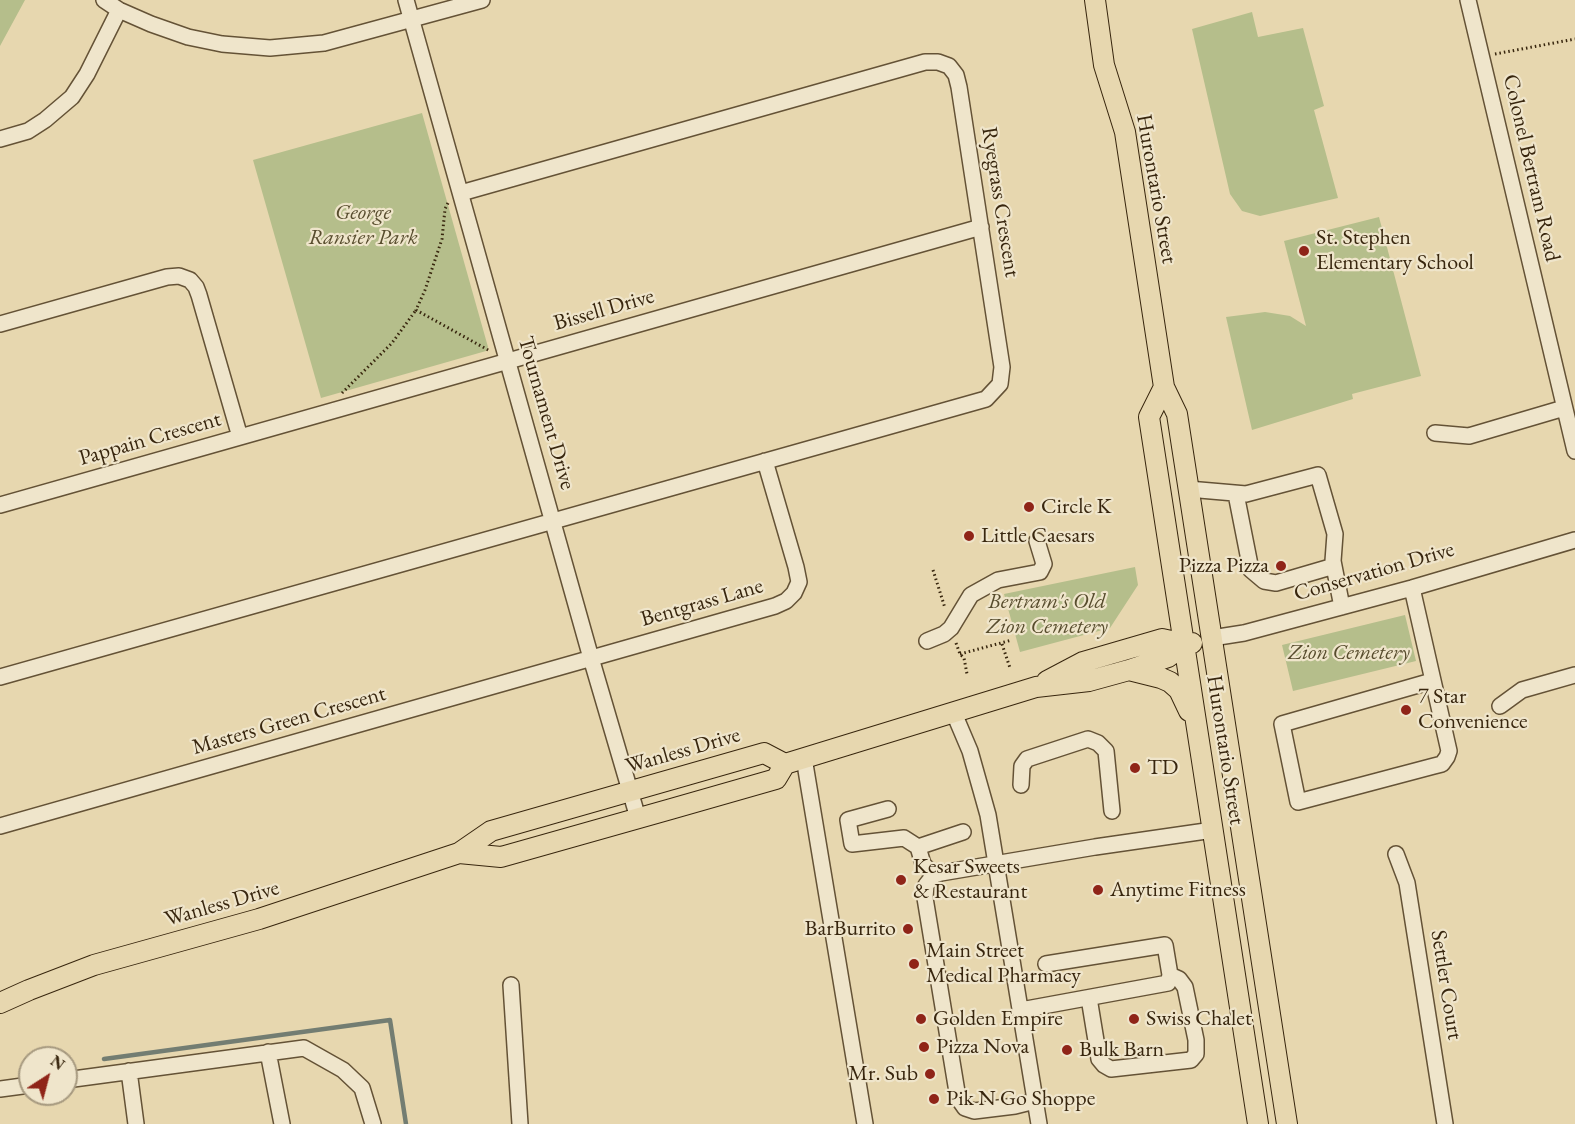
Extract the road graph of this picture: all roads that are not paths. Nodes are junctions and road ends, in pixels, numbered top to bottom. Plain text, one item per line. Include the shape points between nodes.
1 (104, 0) edge
2 (406, 0) edge
3 (482, 0) edge
4 (1095, 0) edge
5 (1468, 0) edge
6 (119, 10) junction
7 (411, 20) junction
8 (0, 139) edge
9 (455, 197) junction
10 (981, 227) junction
11 (0, 324) edge
12 (507, 361) junction
13 (1164, 387) junction
14 (1564, 408) junction
15 (1435, 433) dead end
16 (240, 436) junction
17 (1575, 451) edge
18 (765, 461) junction
19 (1188, 489) junction
20 (1236, 494) junction
21 (0, 505) edge
22 (553, 521) junction
23 (1575, 540) edge
24 (1037, 541) dead end
25 (1334, 566) junction
26 (1412, 588) junction
27 (1342, 607) junction
28 (1212, 638) junction
29 (927, 641) dead end
30 (1185, 644) junction
31 (591, 658) junction
32 (1129, 670) junction
33 (1575, 675) edge
34 (0, 677) edge
35 (1432, 681) junction
36 (1036, 687) junction
37 (1500, 706) dead end
38 (953, 711) junction
39 (804, 758) junction
40 (1202, 759) junction
41 (784, 764) junction
42 (1021, 785) dead end
43 (630, 792) junction
44 (888, 809) dead end
45 (1112, 811) dead end
46 (638, 818) junction
47 (0, 826) edge
48 (1213, 830) junction
49 (963, 832) dead end
50 (918, 847) junction
51 (459, 853) junction
52 (1396, 854) dead end
53 (997, 863) junction
54 (934, 875) junction
55 (1046, 964) dead end
56 (1170, 975) junction
57 (511, 985) dead end
58 (1089, 998) junction
59 (0, 1003) edge
60 (1021, 1010) junction
61 (268, 1052) junction
62 (129, 1071) junction
63 (78, 1078) edge
64 (18, 1087) edge
65 (0, 1089) edge
66 (1035, 1101) junction
67 (136, 1124) edge
68 (282, 1124) edge
69 (373, 1124) edge
70 (520, 1124) edge
71 (865, 1124) edge
72 (1039, 1124) edge
73 (1258, 1124) edge
74 (1287, 1124) edge
75 (1445, 1124) edge

1 - 6 street
2 - 7 street, Tournament Drive
3 - 7 street
4 - 13 main road, Hurontario Street via 1104,65 1125,132
5 - 14 street, Colonel Bertram Road
6 - 7 street via 188,37 270,48 324,43
6 - 8 street via 72,97 28,131
7 - 9 street, Tournament Drive
9 - 10 street, Ryegrass Crescent via 925,62 938,62 949,66 956,75
9 - 12 street, Tournament Drive
10 - 12 street, Bissell Drive
10 - 18 street, Ryegrass Crescent via 1002,366 1000,384 994,392 986,399
11 - 16 street, Pappain Crescent via 167,277 190,280 199,295
12 - 16 street, Bissell Drive
12 - 22 street, Tournament Drive
13 - 19 main road, Hurontario Street via 1177,414
13 - 30 main road, Hurontario Street via 1149,417
14 - 15 street via 1469,436
14 - 17 street, Colonel Bertram Road
16 - 21 street, Pappain Crescent
18 - 22 street, Ryegrass Crescent
18 - 31 street, Bentgrass Lane via 796,567 799,582 795,593 775,606
19 - 20 street
19 - 28 main road, Hurontario Street
20 - 25 street via 1251,570 1264,581 1276,583
20 - 25 street via 1318,475 1335,534
22 - 31 street, Tournament Drive
22 - 34 street
23 - 26 street, Conservation Drive
24 - 29 street via 1044,564 1040,572 998,580 971,595 951,628
25 - 27 street
26 - 27 street, Conservation Drive
26 - 35 street
27 - 28 street, Conservation Drive
28 - 30 main road, Conservation Drive
28 - 74 main road, Hurontario Street
30 - 32 main road, Wanless Drive via 1168,657
30 - 36 main road, Wanless Drive via 1162,639 1083,662
30 - 40 main road, Hurontario Street
31 - 43 street, Tournament Drive
31 - 47 street, Masters Green Crescent
32 - 36 main road, Wanless Drive via 1089,681
32 - 40 main road via 1161,678 1179,690 1186,700
33 - 37 street via 1522,690
35 - 35 street via 1449,751 1442,764 1298,802 1282,724
36 - 38 main road, Wanless Drive
38 - 39 main road, Wanless Drive
38 - 53 street via 982,791
39 - 41 main road, Wanless Drive
39 - 71 street
40 - 48 main road, Hurontario Street
41 - 43 main road, Wanless Drive via 764,753
41 - 46 main road, Wanless Drive via 776,779
42 - 45 street via 1022,766 1027,759 1088,740 1106,751
43 - 46 street, Tournament Drive
43 - 51 main road, Wanless Drive via 491,831
44 - 50 street via 848,820 852,844 904,838
46 - 51 main road, Wanless Drive via 501,857
48 - 53 street
48 - 73 main road, Hurontario Street
49 - 50 street
50 - 54 street via 922,864
51 - 59 main road, Wanless Drive via 259,919 94,965
52 - 75 street, Settler Court via 1407,883
53 - 54 street
53 - 60 street
54 - 66 street via 926,885 925,898 958,1098 965,1108 974,1111
55 - 56 street via 1165,945
56 - 58 street via 1168,983
56 - 58 street via 1185,987 1196,1040 1196,1054 1191,1060 1112,1069 1104,1065 1099,1059
57 - 70 street
58 - 60 street
60 - 66 street
61 - 62 street
61 - 68 street
61 - 69 street via 304,1048 343,1070 362,1088
62 - 63 street
62 - 67 street
64 - 65 street
66 - 72 street

